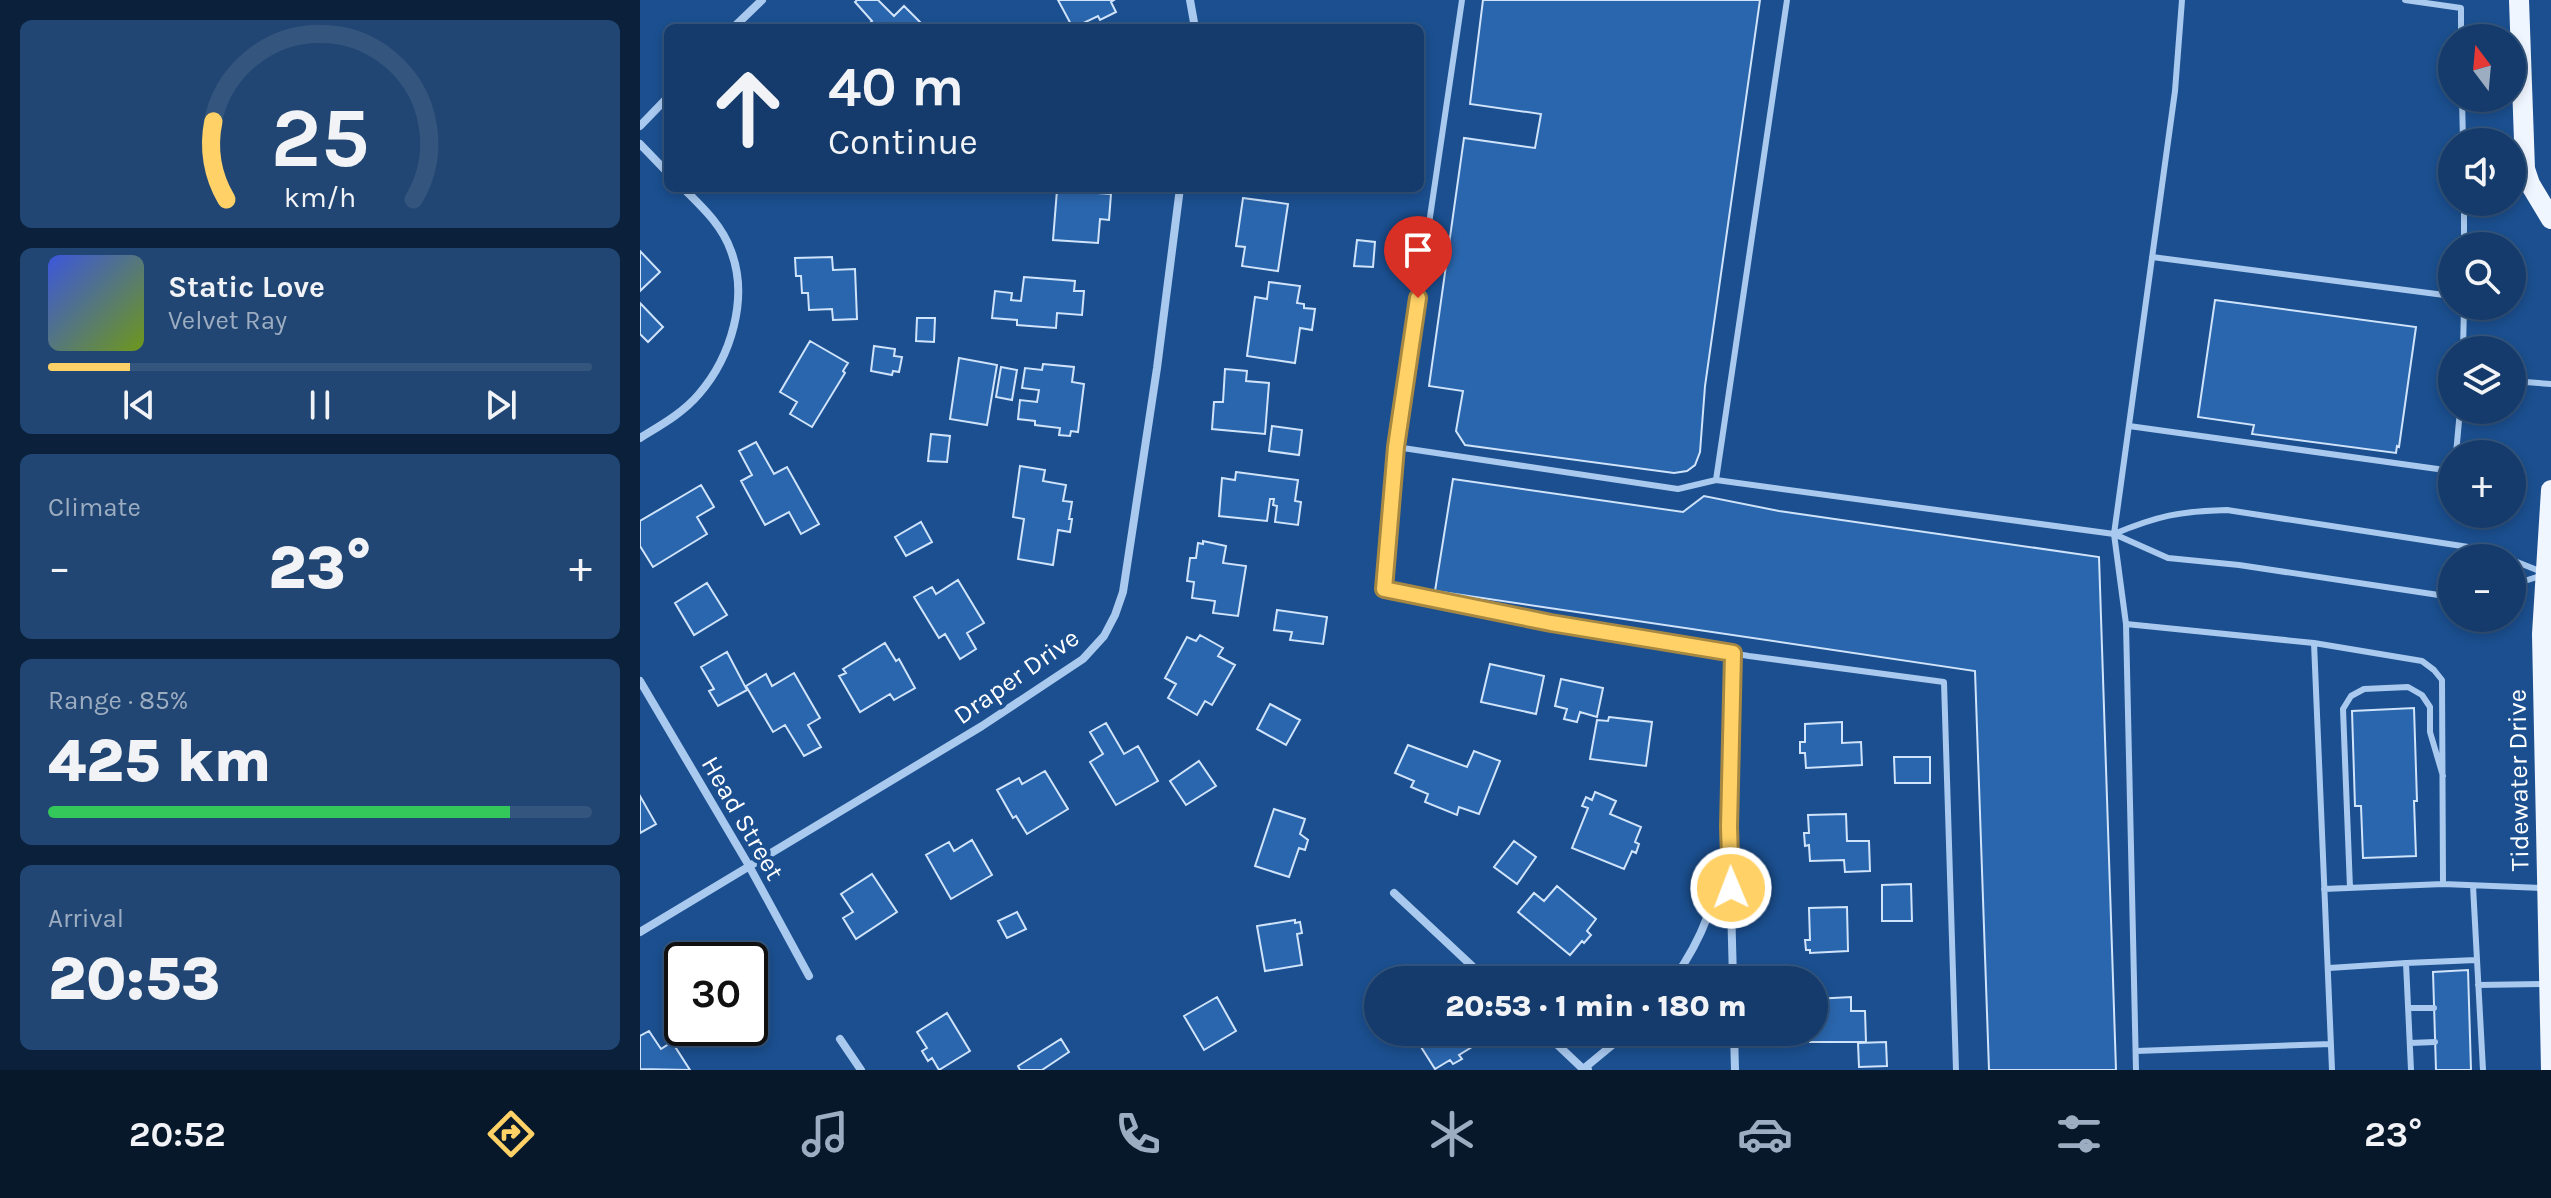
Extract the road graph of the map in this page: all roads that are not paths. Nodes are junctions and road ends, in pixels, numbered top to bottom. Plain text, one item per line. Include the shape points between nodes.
1 (762, 0) edge
2 (1190, 0) edge
3 (1462, 0) edge
4 (1787, 0) edge
5 (2182, 0) edge
6 (2405, 0) edge
7 (2519, 0) edge
8 (737, 24) edge
9 (1194, 24) edge
10 (2461, 24) edge
11 (664, 101) edge
12 (640, 126) edge
13 (640, 144) edge
14 (664, 169) edge
15 (687, 192) edge
16 (1179, 192) edge
17 (2551, 219) edge
18 (2152, 257) junction
19 (2438, 294) edge
20 (2526, 382) edge
21 (2551, 384) edge
22 (2129, 426) junction
23 (640, 438) edge
24 (1396, 447) junction
25 (2438, 469) edge
26 (1716, 480) junction
27 (2551, 490) edge
28 (2114, 534) junction
29 (2449, 544) edge
30 (2526, 565) edge
31 (2548, 574) edge
32 (2526, 581) edge
33 (2438, 595) edge
34 (2126, 624) junction
35 (2314, 643) junction
36 (1733, 653) junction
37 (640, 681) edge
38 (1732, 699) joint
39 (2443, 776) junction
40 (1729, 827) junction
41 (748, 864) junction
42 (2443, 884) junction
43 (2473, 886) junction
44 (2350, 888) junction
45 (2548, 888) edge
46 (2324, 889) junction
47 (1394, 893) dead end
48 (640, 932) edge
49 (2476, 960) junction
50 (2406, 963) junction
51 (1472, 966) edge
52 (1683, 966) edge
53 (1733, 966) edge
54 (2329, 968) junction
55 (809, 976) dead end
56 (2549, 984) junction
57 (2478, 985) junction
58 (2469, 1005) dead end
59 (2479, 1005) junction
60 (2408, 1008) junction
61 (2434, 1008) dead end
62 (840, 1039) dead end
63 (2470, 1041) dead end
64 (2435, 1042) dead end
65 (2481, 1042) junction
66 (2410, 1043) junction
67 (2331, 1044) junction
68 (1559, 1046) edge
69 (1612, 1046) edge
70 (1734, 1046) edge
71 (2136, 1051) junction
72 (861, 1070) edge
73 (1584, 1070) edge
74 (1735, 1070) edge
75 (1956, 1070) edge
76 (2136, 1070) edge
77 (2332, 1070) edge
78 (2411, 1070) edge
79 (2483, 1070) edge
80 (2551, 1070) edge

1 - 8 street
2 - 9 street
3 - 24 lane
4 - 26 lane
5 - 18 lane
6 - 10 lane via 2461,8
7 - 17 main road via 2525,169
11 - 12 street
13 - 14 street
15 - 23 street via 714,220 731,249 738,276 731,337 699,395
16 - 41 street, Draper Drive via 1123,592 1104,636 1083,659 982,726
18 - 19 lane
18 - 22 lane
20 - 21 lane
22 - 25 lane
22 - 28 lane
24 - 26 lane via 1678,489
24 - 36 lane via 1384,589
26 - 28 lane
27 - 31 main road, Tidewater Drive
28 - 29 lane via 2150,519 2227,510
28 - 33 lane via 2168,558
28 - 34 lane
30 - 31 lane
31 - 32 lane
31 - 45 main road, Tidewater Drive via 2542,634
34 - 35 lane
34 - 71 lane
35 - 39 lane via 2422,661 2434,670 2442,680
35 - 46 lane
36 - 38 lane
36 - 75 lane via 1944,682
37 - 41 street, Head Street
38 - 40 street
39 - 42 lane
39 - 44 lane via 2430,732 2430,707 2422,695 2408,687 2364,689 2351,696 2343,709
40 - 52 street via 1705,928
40 - 53 street
41 - 48 street, Draper Drive
41 - 55 street, Head Street
42 - 43 lane
42 - 44 lane
43 - 45 lane
43 - 49 lane
44 - 46 lane
45 - 56 main road, Tidewater Drive
46 - 54 lane
47 - 51 street
49 - 50 lane
49 - 57 lane
50 - 54 lane
50 - 60 lane
54 - 67 lane
56 - 57 lane
56 - 80 main road, Tidewater Drive
57 - 59 lane
58 - 59 lane
59 - 65 lane
60 - 61 lane
60 - 66 lane
62 - 72 street
63 - 65 lane
64 - 66 lane
65 - 79 lane
66 - 78 lane
67 - 71 lane
67 - 77 lane
68 - 73 street
69 - 73 street
70 - 74 street
71 - 76 lane

